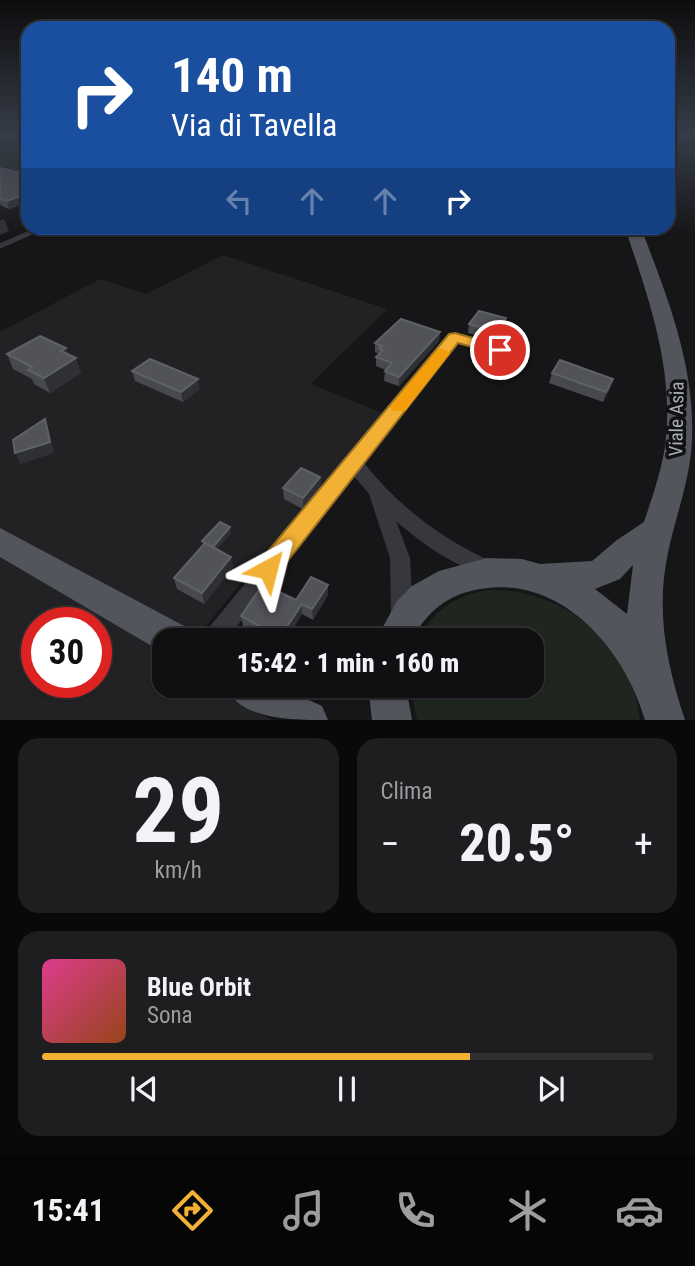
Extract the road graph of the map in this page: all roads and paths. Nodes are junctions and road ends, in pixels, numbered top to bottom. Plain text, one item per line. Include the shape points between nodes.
1 (25, 235) edge
2 (635, 235) edge
3 (0, 246) edge
4 (500, 350) dead end
5 (354, 463) junction
6 (375, 491) junction
7 (657, 530) junction
8 (0, 541) edge
9 (495, 572) junction
10 (536, 578) junction
11 (154, 628) edge
12 (222, 628) edge
13 (393, 628) edge
14 (398, 628) edge
15 (654, 683) junction
16 (261, 698) edge
17 (389, 698) edge
18 (308, 720) edge
19 (392, 720) edge
20 (665, 720) edge

1 - 3 lane
2 - 7 main road, Viale Asia via 669,332 680,407 676,463
4 - 5 street via 455,337
5 - 6 street
5 - 12 street
6 - 9 street via 418,531
6 - 13 street via 400,558 403,582
7 - 10 main road via 600,572
7 - 15 main road, Viale Asia via 642,608
8 - 11 main road
9 - 10 main road
9 - 14 main road via 441,585 426,595
10 - 15 main road via 576,595 613,623
15 - 20 main road
16 - 18 main road
17 - 19 main road

